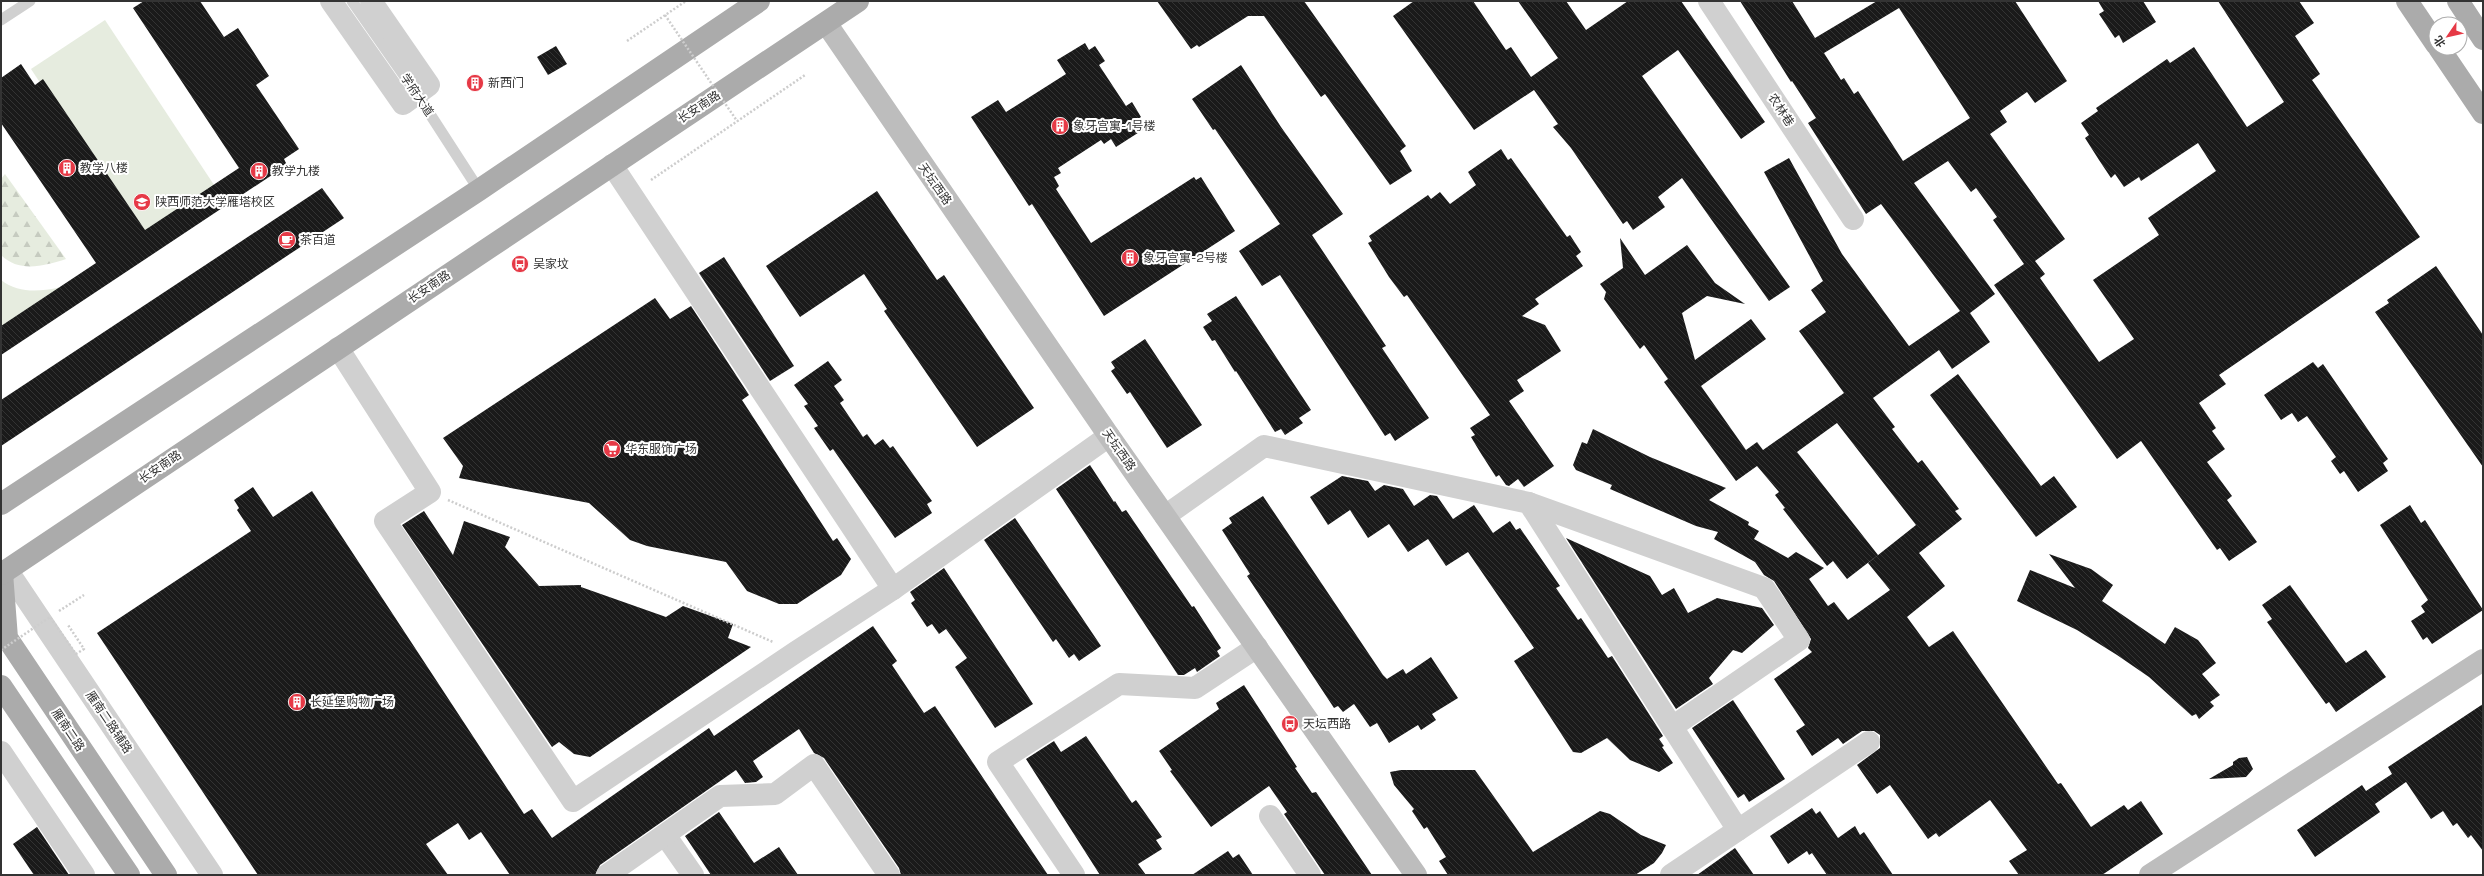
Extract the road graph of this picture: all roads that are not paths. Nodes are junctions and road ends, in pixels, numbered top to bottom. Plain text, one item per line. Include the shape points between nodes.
1 (30, 1) edge
2 (331, 1) edge
3 (352, 1) edge
4 (371, 1) edge
5 (759, 1) edge
6 (858, 1) edge
7 (1709, 1) edge
8 (2407, 1) edge
9 (2463, 3) edge
10 (2, 18) edge
11 (826, 23) junction
12 (2428, 32) edge
13 (2483, 39) edge
14 (2444, 56) edge
15 (417, 94) junction
16 (2483, 113) edge
17 (612, 164) junction
18 (479, 190) junction
19 (1853, 219) dead end
20 (338, 348) junction
21 (1109, 436) junction
22 (1529, 503) junction
23 (1, 504) edge
24 (1165, 516) junction
25 (3, 572) edge
26 (893, 589) junction
27 (1257, 647) junction
28 (2483, 660) edge
29 (1, 686) edge
30 (1672, 727) junction
31 (1869, 742) dead end
32 (1, 752) edge
33 (1270, 816) dead end
34 (1738, 830) junction
35 (665, 835) junction
36 (84, 875) edge
37 (129, 875) edge
38 (166, 875) edge
39 (212, 875) edge
40 (607, 875) edge
41 (693, 875) edge
42 (889, 875) edge
43 (1074, 875) edge
44 (1310, 875) edge
45 (1416, 875) edge
46 (1671, 875) edge
47 (2150, 875) edge

1 - 10 lane
2 - 15 street via 404,104
3 - 15 lane, 学府大道
4 - 15 street via 429,85
5 - 18 main road
6 - 11 main road, 长安南路
7 - 19 street, 农林巷
8 - 12 main road
9 - 13 main road
11 - 17 main road, 长安南路
11 - 21 street, 天坛西路
14 - 16 main road
15 - 18 lane, 学府大道
17 - 20 main road, 长安南路
17 - 26 street
18 - 23 main road
20 - 25 main road, 长安南路
20 - 26 street via 430,492 385,521 573,801
21 - 24 street, 天坛西路
21 - 26 street
22 - 24 street via 1264,446
22 - 30 street
22 - 30 street via 1764,588 1799,640
24 - 27 street, 天坛西路
25 - 38 main road, 雁南二路 via 7,638
25 - 39 street, 雁南二路辅路
27 - 43 street via 1195,688 1119,684 998,762
27 - 45 street, 天坛西路
28 - 47 street
29 - 37 main road
30 - 34 street
31 - 34 street
32 - 36 street
33 - 44 street
34 - 46 street
35 - 40 street
35 - 41 street
35 - 42 street via 720,796 775,794 814,765

